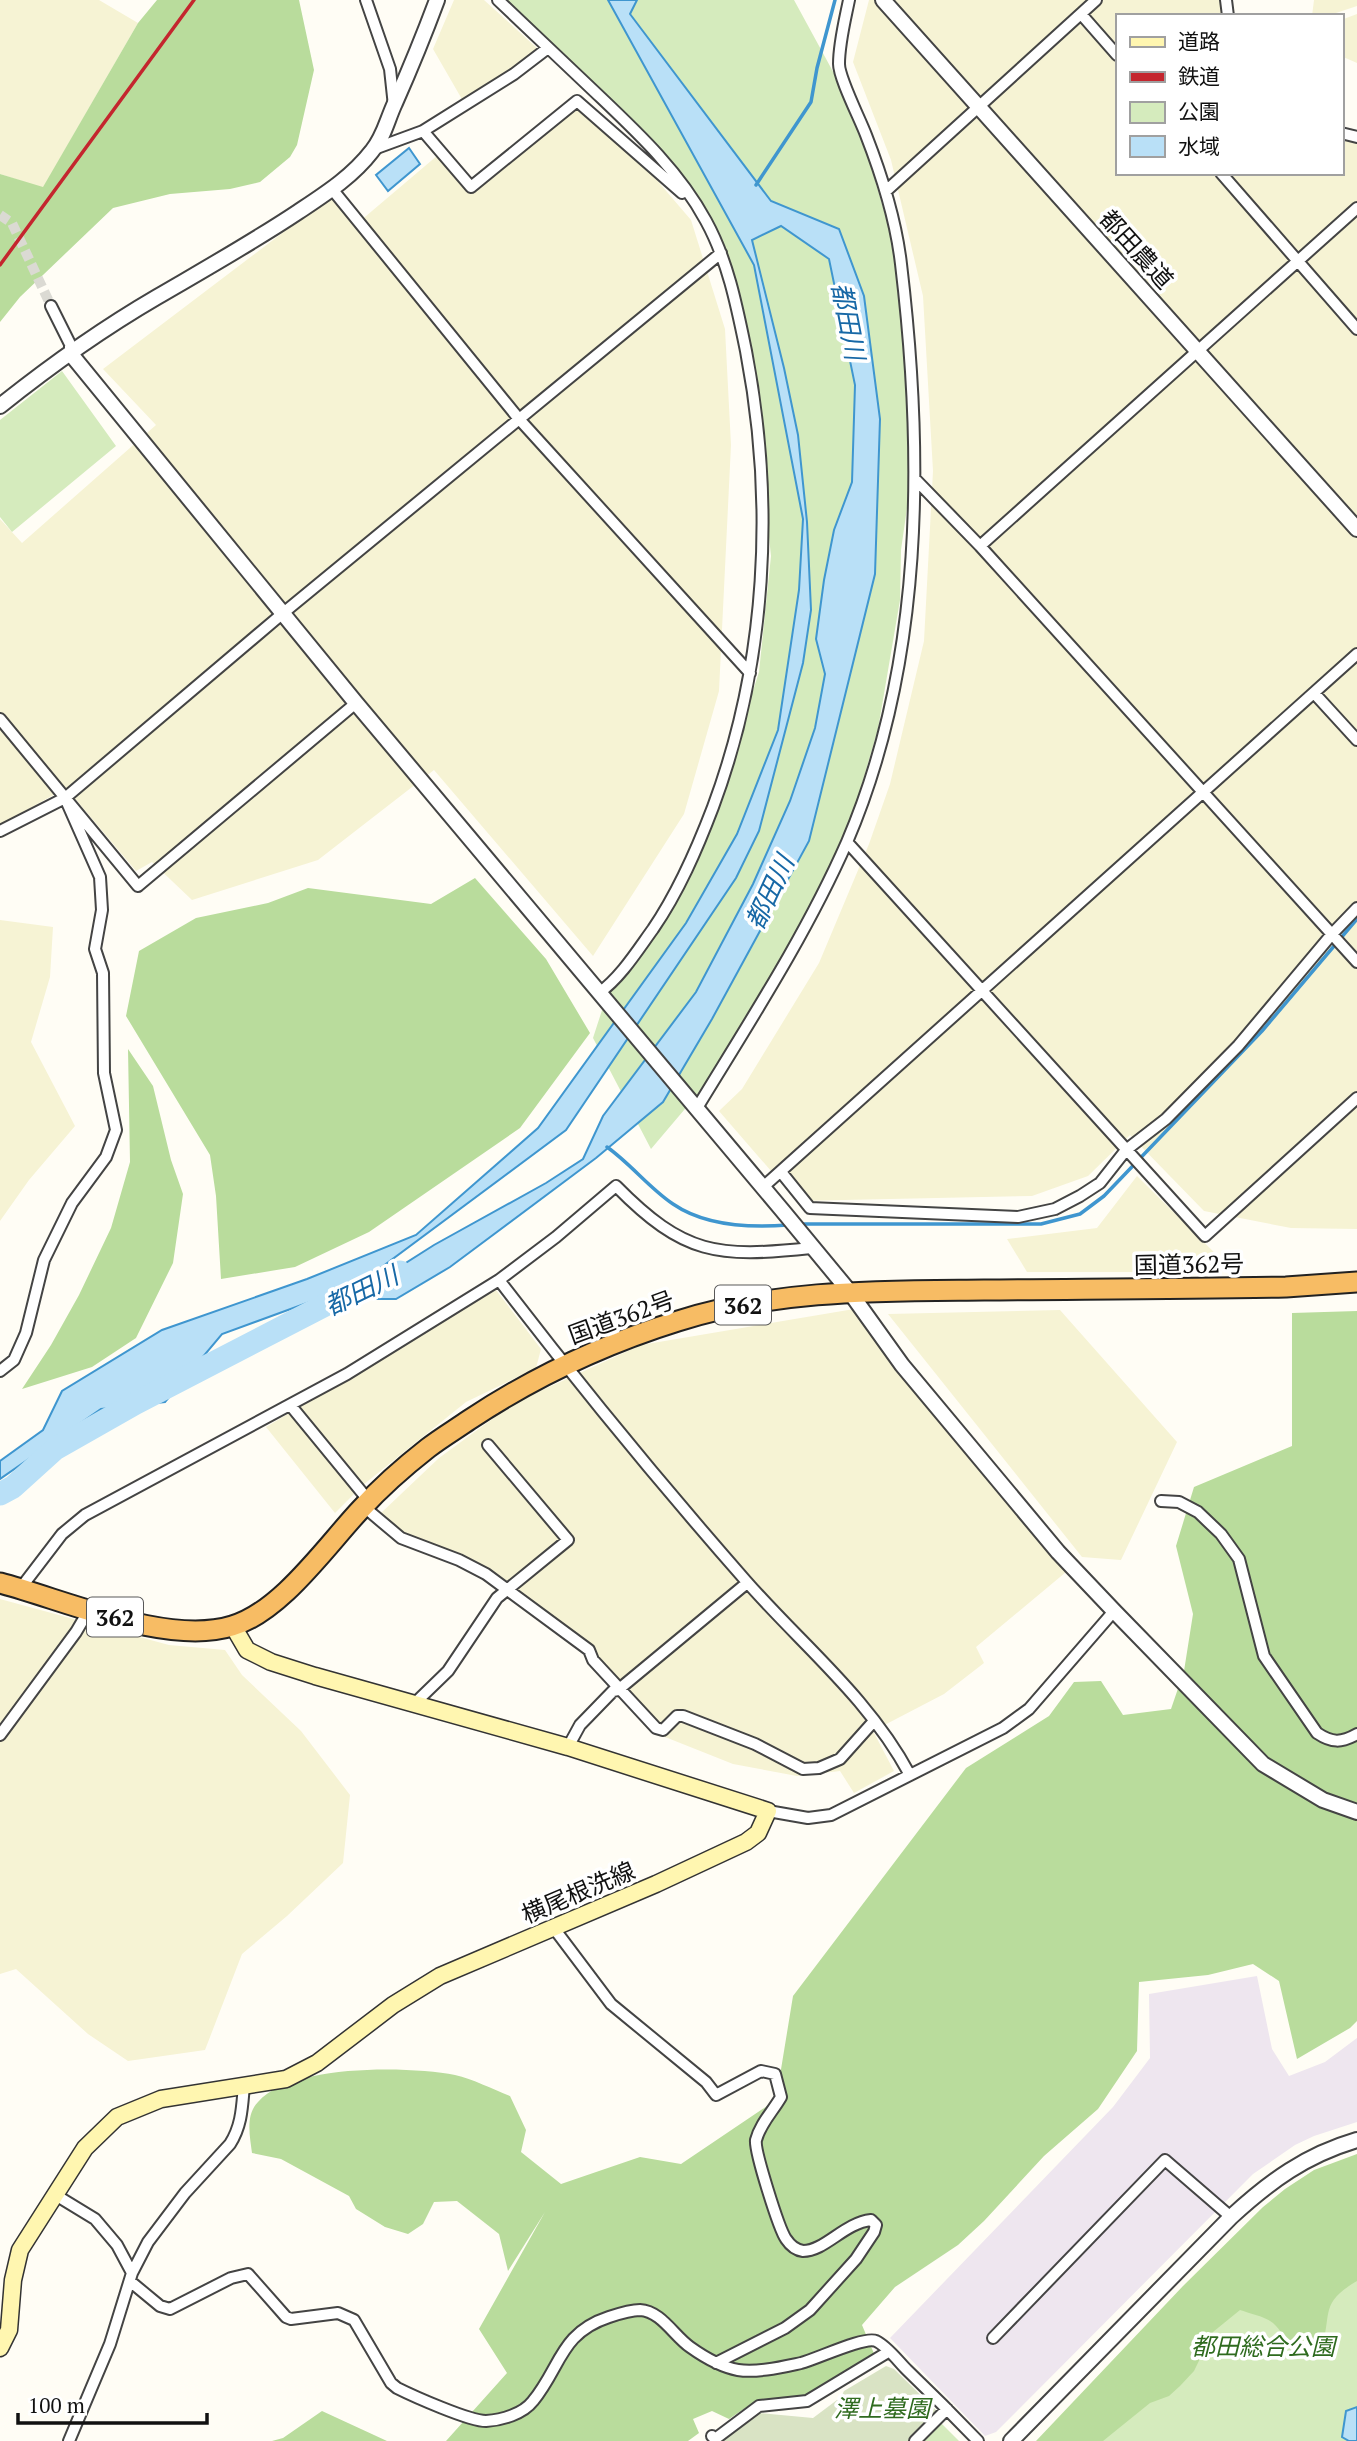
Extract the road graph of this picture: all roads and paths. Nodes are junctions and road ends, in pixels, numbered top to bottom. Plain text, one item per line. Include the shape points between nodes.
1 (366, 0) edge
2 (437, 0) edge
3 (498, 0) edge
4 (849, 0) edge
5 (883, 0) edge
6 (1096, 0) edge
7 (1081, 14) junction
8 (548, 48) junction
9 (1116, 54) edge
10 (394, 106) junction
11 (978, 106) junction
12 (423, 131) junction
13 (374, 149) junction
14 (1222, 175) edge
15 (332, 189) junction
16 (886, 191) junction
17 (698, 207) junction
18 (1357, 208) edge
19 (721, 253) junction
20 (1297, 261) junction
21 (51, 306) tunnel mouth
22 (1357, 329) edge
23 (1198, 351) junction
24 (70, 352) junction
25 (0, 406) edge
26 (519, 419) junction
27 (915, 480) junction
28 (1357, 529) edge
29 (980, 546) junction
30 (282, 614) junction
31 (1357, 654) edge
32 (750, 673) junction
33 (1314, 693) junction
34 (356, 703) junction
35 (0, 719) edge
36 (1357, 740) edge
37 (1204, 792) junction
38 (65, 798) junction
39 (0, 831) edge
40 (847, 842) junction
41 (1357, 908) edge
42 (1333, 935) junction
43 (1357, 962) edge
44 (983, 991) junction
45 (599, 993) junction
46 (1357, 1098) edge
47 (693, 1105) junction
48 (1127, 1151) junction
49 (781, 1172) junction
50 (763, 1187) junction
51 (806, 1242) junction
52 (499, 1280) junction
53 (1357, 1282) edge
54 (849, 1292) junction
55 (564, 1364) junction
56 (0, 1371) edge
57 (291, 1406) junction
58 (488, 1445) dead end
59 (1161, 1501) dead end
60 (366, 1504) junction
61 (0, 1583) edge
62 (747, 1583) junction
63 (20, 1588) junction
64 (508, 1588) junction
65 (89, 1610) junction
66 (1114, 1611) junction
67 (233, 1626) junction
68 (618, 1690) junction
69 (414, 1704) junction
70 (874, 1721) junction
71 (1357, 1734) edge
72 (0, 1735) edge
73 (568, 1747) junction
74 (910, 1776) junction
75 (768, 1811) junction
76 (1357, 1812) edge
77 (554, 1927) junction
78 (244, 2085) junction
79 (1357, 2140) edge
80 (54, 2194) junction
81 (1231, 2217) junction
82 (132, 2278) junction
83 (993, 2338) dead end
84 (0, 2348) edge
85 (888, 2352) junction
86 (716, 2363) junction
87 (947, 2409) junction
88 (712, 2436) dead end
89 (69, 2441) edge
90 (915, 2441) edge
91 (978, 2441) edge
92 (1012, 2441) edge

1 - 10 street via 390,69
2 - 10 street
3 - 8 street
4 - 16 street via 838,66
5 - 11 street, 都田農道
6 - 7 street
7 - 9 street
7 - 11 street
8 - 12 street via 514,75
8 - 17 street via 647,142
10 - 13 street
11 - 16 street
11 - 23 street, 都田農道
12 - 13 street
12 - 17 street via 471,187 577,101
13 - 15 street
14 - 20 street
15 - 24 street
15 - 26 street
16 - 27 street via 905,301
17 - 19 street
18 - 20 street
19 - 26 street
19 - 32 street via 749,367 761,478 760,598
20 - 22 street
20 - 23 street
21 - 24 street
23 - 28 street, 都田農道
23 - 29 street
24 - 25 street
24 - 30 street
26 - 30 street
26 - 32 street
27 - 29 street
27 - 40 street via 907,598 893,694 875,767
29 - 37 street
30 - 34 street
30 - 38 street
31 - 33 street
32 - 45 street via 729,760 682,878 632,959
33 - 36 street
33 - 37 street
34 - 38 street via 138,886
34 - 45 street
35 - 38 street
37 - 42 street
37 - 44 street
38 - 39 street
38 - 56 street via 100,877 102,910 95,950 103,973 104,1073 116,1130 106,1157 72,1203 44,1260 26,1333 14,1360
40 - 44 street
40 - 47 street via 804,929
41 - 42 street
42 - 43 street
42 - 48 street via 1238,1046 1166,1119
44 - 48 street
44 - 49 street
45 - 47 street
46 - 48 street via 1205,1236
47 - 50 street
48 - 49 street via 1100,1183 1080,1196 1055,1209 1018,1217 810,1208
49 - 50 street
50 - 51 street
51 - 52 street via 768,1252 719,1252 680,1239 644,1214 616,1186
51 - 54 street
52 - 55 street
52 - 57 street
53 - 54 highway, 国道362号 / 362 via 1286,1287
54 - 55 highway, 国道362号 / 362 via 754,1302 679,1320
54 - 66 street via 902,1365 1058,1552
55 - 60 highway, 国道362号 / 362 via 430,1446
55 - 62 street
57 - 60 street
57 - 63 street via 85,1515 62,1534
58 - 64 street via 568,1540
59 - 71 street via 1179,1502 1198,1512 1239,1559 1265,1656 1317,1732 1329,1741 1344,1741
60 - 64 street via 401,1538 459,1560
60 - 67 highway, 国道362号 / 362 via 296,1581 264,1610
61 - 63 highway, 国道362号 / 362
62 - 68 street
62 - 70 street via 843,1681
63 - 65 highway, 国道362号 / 362
64 - 68 street via 589,1650
64 - 69 street via 448,1671
65 - 67 highway, 国道362号 / 362 via 159,1628 194,1631
65 - 72 street
66 - 74 street via 1029,1709 1003,1728
66 - 76 street via 1263,1765 1323,1800
67 - 69 main road via 247,1650 271,1661
68 - 70 street via 656,1728 663,1730 683,1716 803,1769 840,1759
68 - 73 street via 580,1725
69 - 73 main road
70 - 74 street
73 - 75 main road
74 - 75 street via 831,1815 808,1818
75 - 77 main road, 横尾根洗線 via 758,1833 746,1842
77 - 78 main road, 横尾根洗線 via 440,1976 317,2063 286,2079
77 - 86 street via 611,2004 716,2095 761,2071 775,2074 780,2097 759,2133 756,2149 783,2234 793,2247 815,2249 861,2221 872,2220 876,2225 856,2259 810,2309 785,2328
78 - 80 main road, 横尾根洗線 via 162,2099 117,2117 85,2148
78 - 82 street via 238,2132 162,2221
79 - 81 street via 1287,2171
80 - 82 street via 95,2219 117,2245
80 - 84 main road, 横尾根洗線 via 20,2250 9,2330
81 - 83 street via 1165,2160
81 - 92 street
82 - 86 street via 160,2306 170,2309 248,2274 286,2317 338,2313 354,2320 397,2388 484,2421 522,2411 573,2338 590,2324 625,2313 641,2310 654,2314 688,2347
82 - 89 street
85 - 86 street via 867,2339 813,2359 766,2369 739,2370
85 - 87 street
85 - 88 street via 807,2401 759,2406 715,2439
87 - 90 street
87 - 91 street

